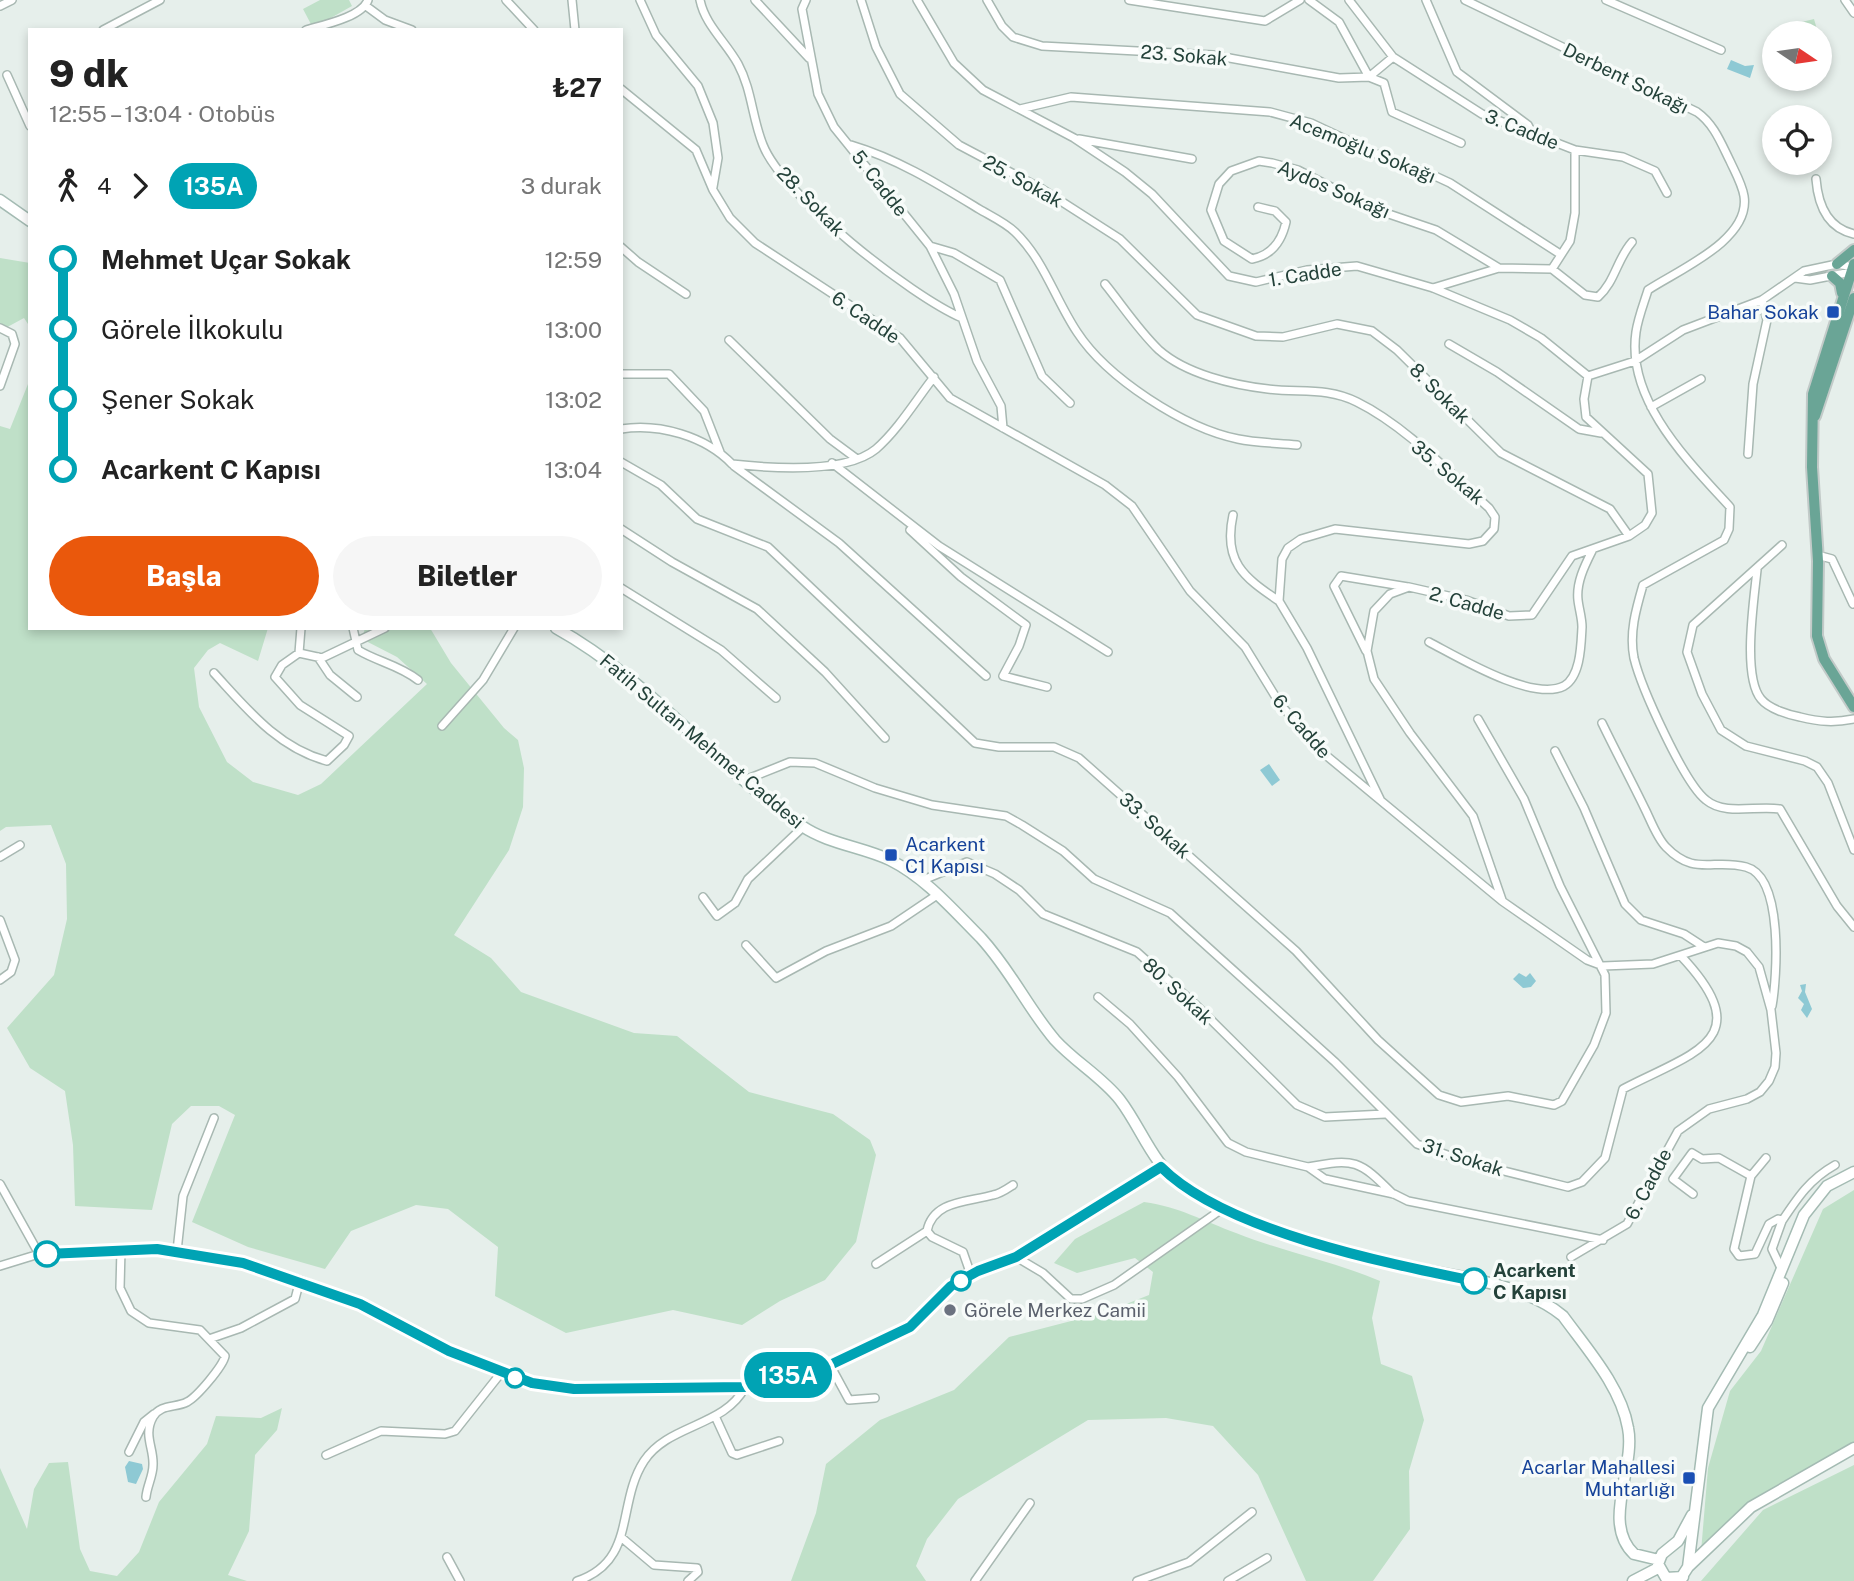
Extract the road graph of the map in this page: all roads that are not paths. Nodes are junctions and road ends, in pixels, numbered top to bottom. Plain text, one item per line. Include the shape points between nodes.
1 (12, 0) edge
2 (160, 0) edge
3 (506, 0) edge
4 (572, 0) edge
5 (640, 0) edge
6 (700, 0) edge
7 (755, 0) edge
8 (806, 0) edge
9 (861, 0) edge
10 (917, 0) edge
11 (987, 0) edge
12 (1129, 0) edge
13 (1300, 0) edge
14 (1309, 0) edge
15 (1349, 0) edge
16 (1426, 0) edge
17 (1465, 0) edge
18 (1606, 0) edge
19 (1845, 0) edge
20 (367, 3) edge
21 (0, 6) edge
22 (1854, 13) edge
23 (107, 28) edge
24 (311, 28) edge
25 (407, 28) edge
26 (532, 28) edge
27 (575, 28) edge
28 (1721, 50) dead end
29 (1392, 57) junction
30 (809, 58) junction
31 (7, 75) dead end
32 (1369, 77) junction
33 (623, 91) edge
34 (1020, 109) junction
35 (28, 122) edge
36 (1533, 135) junction
37 (1074, 138) junction
38 (1461, 143) dead end
39 (850, 145) junction
40 (1575, 150) junction
41 (1192, 159) dead end
42 (1816, 179) dead end
43 (713, 190) junction
44 (1667, 193) dead end
45 (0, 200) edge
46 (1258, 207) dead end
47 (28, 220) edge
48 (1854, 234) edge
49 (1632, 242) dead end
50 (930, 246) junction
51 (623, 249) edge
52 (1854, 250) edge
53 (1560, 254) junction
54 (1837, 264) junction
55 (1499, 268) junction
56 (1552, 269) junction
57 (1853, 271) edge
58 (1832, 276) junction
59 (1794, 278) junction
60 (1105, 284) dead end
61 (1433, 288) junction
62 (686, 294) dead end
63 (1848, 298) edge
64 (1762, 300) junction
65 (1852, 311) edge
66 (962, 318) junction
67 (1227, 327) joint
68 (0, 328) edge
69 (729, 340) dead end
70 (1841, 343) junction
71 (1449, 344) dead end
72 (1635, 361) junction
73 (623, 374) edge
74 (1588, 376) junction
75 (934, 377) junction
76 (1701, 379) dead end
77 (0, 386) edge
78 (1070, 403) dead end
79 (1651, 407) junction
80 (1813, 422) junction
81 (1003, 428) junction
82 (623, 429) edge
83 (1601, 433) junction
84 (1297, 445) dead end
85 (720, 452) junction
86 (1748, 454) dead end
87 (857, 459) junction
88 (623, 463) edge
89 (832, 463) junction
90 (732, 464) junction
91 (886, 507) junction
92 (1233, 515) dead end
93 (623, 530) edge
94 (1629, 536) junction
95 (1783, 545) dead end
96 (1592, 550) junction
97 (1817, 555) junction
98 (1757, 570) junction
99 (1409, 587) junction
100 (623, 589) edge
101 (1279, 601) junction
102 (1853, 604) edge
103 (301, 630) edge
104 (353, 630) edge
105 (381, 630) edge
106 (513, 630) edge
107 (560, 630) edge
108 (1429, 642) dead end
109 (355, 643) junction
110 (1367, 651) junction
111 (1108, 652) dead end
112 (299, 653) junction
113 (318, 657) junction
114 (214, 673) dead end
115 (986, 676) dead end
116 (418, 680) dead end
117 (1047, 687) dead end
118 (357, 697) dead end
119 (776, 698) dead end
120 (1854, 707) edge
121 (1478, 719) dead end
122 (1854, 719) edge
123 (1602, 723) dead end
124 (442, 726) dead end
125 (885, 738) dead end
126 (1555, 751) dead end
127 (745, 780) junction
128 (1382, 803) junction
129 (803, 827) junction
130 (20, 845) dead end
131 (1854, 850) edge
132 (0, 858) edge
133 (923, 880) junction
134 (937, 895) junction
135 (703, 897) dead end
136 (1502, 901) junction
137 (0, 920) edge
138 (1854, 927) edge
139 (746, 945) dead end
140 (1704, 947) junction
141 (1681, 956) junction
142 (1603, 966) junction
143 (0, 980) edge
144 (1098, 997) dead end
145 (1771, 1010) junction
146 (1385, 1114) junction
147 (214, 1118) dead end
148 (1766, 1158) dead end
149 (1835, 1165) dead end
150 (1161, 1167) junction
151 (1308, 1167) junction
152 (1854, 1172) edge
153 (1751, 1176) junction
154 (0, 1184) edge
155 (1013, 1185) dead end
156 (1394, 1194) junction
157 (1693, 1194) dead end
158 (1222, 1209) junction
159 (1782, 1221) junction
160 (927, 1231) junction
161 (1604, 1240) junction
162 (121, 1249) junction
163 (177, 1251) junction
164 (39, 1254) junction
165 (1016, 1257) junction
166 (1571, 1257) dead end
167 (876, 1264) dead end
168 (0, 1266) edge
169 (1781, 1268) junction
170 (971, 1275) junction
171 (300, 1280) junction
172 (209, 1339) junction
173 (830, 1365) junction
174 (501, 1373) junction
175 (745, 1387) junction
176 (875, 1398) dead end
177 (154, 1414) junction
178 (715, 1416) junction
179 (779, 1441) dead end
180 (1854, 1448) edge
181 (129, 1452) dead end
182 (326, 1455) dead end
183 (146, 1497) dead end
184 (1030, 1503) dead end
185 (1695, 1508) junction
186 (1252, 1512) dead end
187 (622, 1538) junction
188 (1671, 1550) junction
189 (447, 1557) dead end
190 (1267, 1558) dead end
191 (1659, 1564) junction
192 (1683, 1575) edge
193 (1666, 1580) edge
194 (460, 1581) edge
195 (577, 1581) edge
196 (688, 1581) edge
197 (975, 1581) edge
198 (1137, 1581) edge
199 (1228, 1581) edge
200 (1633, 1581) edge

1 - 21 street
2 - 23 street
3 - 26 street
4 - 27 street
5 - 43 street via 656,35 698,86 708,111 718,159
6 - 66 street, 28. Sokak via 703,13 742,72 763,146 784,177 869,257 937,307
7 - 30 street
8 - 30 street, 5. Cadde via 802,9
9 - 67 street, 25. Sokak via 876,47 900,94 959,145 1042,188 1120,239 1197,315
10 - 34 street, 1. Cadde via 954,63 983,90
11 - 32 street, 23. Sokak via 1013,37 1042,46 1213,55 1339,78
12 - 13 street via 1265,21
14 - 32 street via 1339,22
15 - 29 street, 3. Cadde
16 - 36 street via 1457,72 1528,125
17 - 72 street, Derbent Sokağı via 1697,112 1714,130 1740,182 1745,199 1742,215 1728,240 1648,290 1636,331
18 - 28 street
19 - 22 street
20 - 24 street
20 - 25 street via 386,20
29 - 32 street
29 - 36 street, 3. Cadde via 1482,114
30 - 39 street, 5. Cadde via 818,94 834,127
31 - 35 street
32 - 38 street via 1384,83 1392,112
33 - 43 street, 6. Cadde via 695,150
34 - 37 street, 1. Cadde
34 - 53 street, Acemoğlu Sokağı via 1070,97 1270,112 1311,123 1404,167 1450,183
36 - 40 street, 3. Cadde
37 - 41 street
37 - 61 street, 1. Cadde via 1152,194 1229,276 1256,282 1307,270 1357,266
39 - 50 street, 5. Cadde
39 - 84 street via 881,154 1014,230 1034,254 1077,332 1109,371 1158,405 1237,439
40 - 44 street via 1623,157 1655,171
40 - 53 street, 3. Cadde via 1575,214 1570,240
42 - 48 street via 1824,213 1843,231
43 - 75 street, 6. Cadde via 730,218 755,243 901,338
45 - 47 main road
46 - 55 street, Aydos Sokağı via 1275,211 1286,222 1283,238 1252,259 1224,241 1211,210 1219,184 1231,171 1258,161 1298,170 1374,209 1436,230
49 - 56 street via 1621,254 1609,288 1598,297 1585,295
50 - 66 street, 5. Cadde
50 - 78 street via 954,253 1000,280 1042,376
51 - 62 street
52 - 54 main road
53 - 56 street, 3. Cadde
54 - 57 street
54 - 59 street via 1812,268
55 - 56 street
55 - 61 street
57 - 58 street
57 - 63 main road
57 - 70 main road
58 - 59 street
58 - 63 main road
59 - 64 street
60 - 101 street, 35. Sokak via 1160,351 1226,382 1322,390 1355,401 1384,418 1495,517 1494,529 1483,541 1469,544 1335,529 1301,539 1282,559
61 - 74 street, 1. Cadde via 1510,320
63 - 65 main road
63 - 80 main road via 1816,376
64 - 72 street via 1683,330
64 - 86 street via 1767,320 1753,384
65 - 70 main road
66 - 81 street, 5. Cadde via 977,361 1001,406
67 - 94 street, 8. Sokak via 1283,337 1337,324 1372,331 1500,453 1609,509
68 - 77 street via 12,334 15,344
69 - 87 street via 830,439
70 - 80 main road
71 - 83 street via 1571,424
72 - 74 street
72 - 79 street, Derbent Sokağı
73 - 85 street via 669,374 704,411
74 - 83 street, 2. Cadde via 1586,416
75 - 81 street, 6. Cadde via 950,398
75 - 87 street via 877,448
76 - 79 street
79 - 138 street, Derbent Sokağı via 1685,457 1730,508 1724,540 1643,585 1633,621 1634,657 1653,712 1706,800 1723,808 1780,810
80 - 97 main road
81 - 128 street, 6. Cadde via 1105,485 1132,506 1190,591 1245,647 1280,704 1322,752
82 - 85 street via 656,427
83 - 94 street, 2. Cadde via 1648,474 1653,513
85 - 90 street
87 - 89 street
88 - 142 street, 33. Sokak via 661,485 697,519 768,547 975,743 1054,747 1079,758 1296,951 1378,1040 1439,1095 1461,1102 1508,1096 1554,1105 1562,1101 1594,1045 1606,1013
89 - 90 street via 769,468
89 - 91 street
90 - 115 street via 839,543
91 - 111 street via 939,546
91 - 117 street via 961,577 1026,625 1003,676
92 - 101 street via 1228,539 1234,559 1247,580
93 - 125 street via 757,609 825,672
94 - 96 street, 2. Cadde
95 - 98 street
96 - 99 street, 2. Cadde via 1572,556 1532,615 1509,616
96 - 108 street via 1581,572 1577,598 1582,623 1576,671 1565,685 1528,687
97 - 102 street via 1832,559
97 - 120 main road via 1817,636 1825,659
98 - 122 street via 1750,650 1761,699 1787,715 1830,723
98 - 131 street via 1693,625 1687,652 1721,730 1746,746 1817,767 1828,783
99 - 110 street, 2. Cadde via 1390,594 1374,611
99 - 110 street, 2. Cadde via 1341,576 1334,586
100 - 119 street via 721,650
101 - 128 street via 1307,648
103 - 112 street
104 - 109 street
105 - 109 street
106 - 124 street via 483,680
107 - 127 main road, Fatih Sultan Mehmet Caddesi via 636,681
109 - 113 street
109 - 116 street via 358,650 402,667
110 - 136 street, 2. Cadde via 1374,679 1473,816
112 - 113 street
112 - 114 street via 282,665 275,677 300,705 349,736 327,761 309,756 263,727
113 - 118 street via 330,675
121 - 142 street via 1524,799 1584,936
123 - 145 street via 1664,845 1687,863 1743,866 1760,875 1776,929
126 - 140 street via 1625,904 1640,920 1684,934
127 - 129 main road, Fatih Sultan Mehmet Caddesi
127 - 146 street, 31. Sokak via 790,762 816,763 932,805 1006,816 1063,851 1094,879 1170,913 1335,1062
128 - 136 street, 6. Cadde
129 - 133 main road, Fatih Sultan Mehmet Caddesi via 889,859
129 - 135 street via 748,879 735,903 717,916
130 - 132 street
133 - 134 main road, Fatih Sultan Mehmet Caddesi
133 - 146 street, 80. Sokak via 967,862 995,874 1043,914 1137,952 1297,1105 1325,1117
134 - 139 street via 891,926 826,951 776,978
134 - 150 main road, Fatih Sultan Mehmet Caddesi via 1003,962 1055,1039 1118,1098
136 - 142 street, 6. Cadde via 1587,960
137 - 143 street via 15,960 11,972
140 - 141 street, 6. Cadde
140 - 145 street, 6. Cadde via 1718,943 1746,952 1759,967
141 - 142 street, 6. Cadde via 1653,964
141 - 146 street, 31. Sokak via 1710,988 1717,1024 1710,1038 1688,1057 1623,1089 1605,1158 1582,1182 1568,1186 1550,1183 1464,1161 1418,1144
144 - 151 street via 1130,1024 1178,1077 1228,1143
145 - 161 street, 6. Cadde via 1776,1053 1769,1081 1760,1092 1709,1109 1678,1131 1635,1215
147 - 163 street via 183,1196
148 - 153 street
149 - 159 street via 1804,1187
150 - 158 main road, Fatih Sultan Mehmet Caddesi
150 - 165 street
151 - 156 street via 1325,1179
151 - 156 street via 1342,1160 1358,1164
152 - 169 main road via 1815,1197
153 - 157 street via 1719,1158 1702,1159 1692,1153 1674,1179
153 - 159 street via 1736,1253 1744,1257 1755,1254 1769,1224 1775,1219
154 - 164 street
155 - 160 street via 939,1211
156 - 161 street
158 - 165 street via 1114,1285 1082,1299 1071,1298
158 - 191 main road, Fatih Sultan Mehmet Caddesi via 1380,1261 1509,1289 1552,1307 1618,1397 1629,1430 1620,1531 1634,1554
159 - 169 street via 1772,1249
160 - 167 street
160 - 170 street via 962,1252
161 - 166 street, 6. Cadde
162 - 163 street
162 - 164 street
162 - 172 street via 120,1288 131,1311 149,1323 200,1330
163 - 171 street
164 - 168 street
165 - 170 street
169 - 185 main road via 1783,1283 1771,1314 1708,1408
170 - 173 street via 951,1286 910,1327
171 - 172 street via 295,1299 242,1328
171 - 174 street
172 - 177 street via 225,1356 223,1365 186,1403
173 - 175 street
173 - 176 street via 849,1400
174 - 175 street via 574,1389
174 - 182 street via 455,1431 381,1432
175 - 178 street via 732,1407
177 - 181 street via 144,1422
177 - 183 street via 148,1446 154,1464
178 - 179 street via 737,1455
178 - 187 street via 664,1443 644,1461
180 - 192 main road via 1751,1507
184 - 197 street
185 - 188 main road
185 - 192 main road
186 - 198 street via 1189,1562
187 - 195 street via 603,1567
187 - 196 street via 654,1565 697,1568
188 - 191 main road via 1662,1554
188 - 192 main road via 1683,1553
189 - 194 street
190 - 199 street
191 - 193 main road
191 - 200 main road
192 - 193 main road

